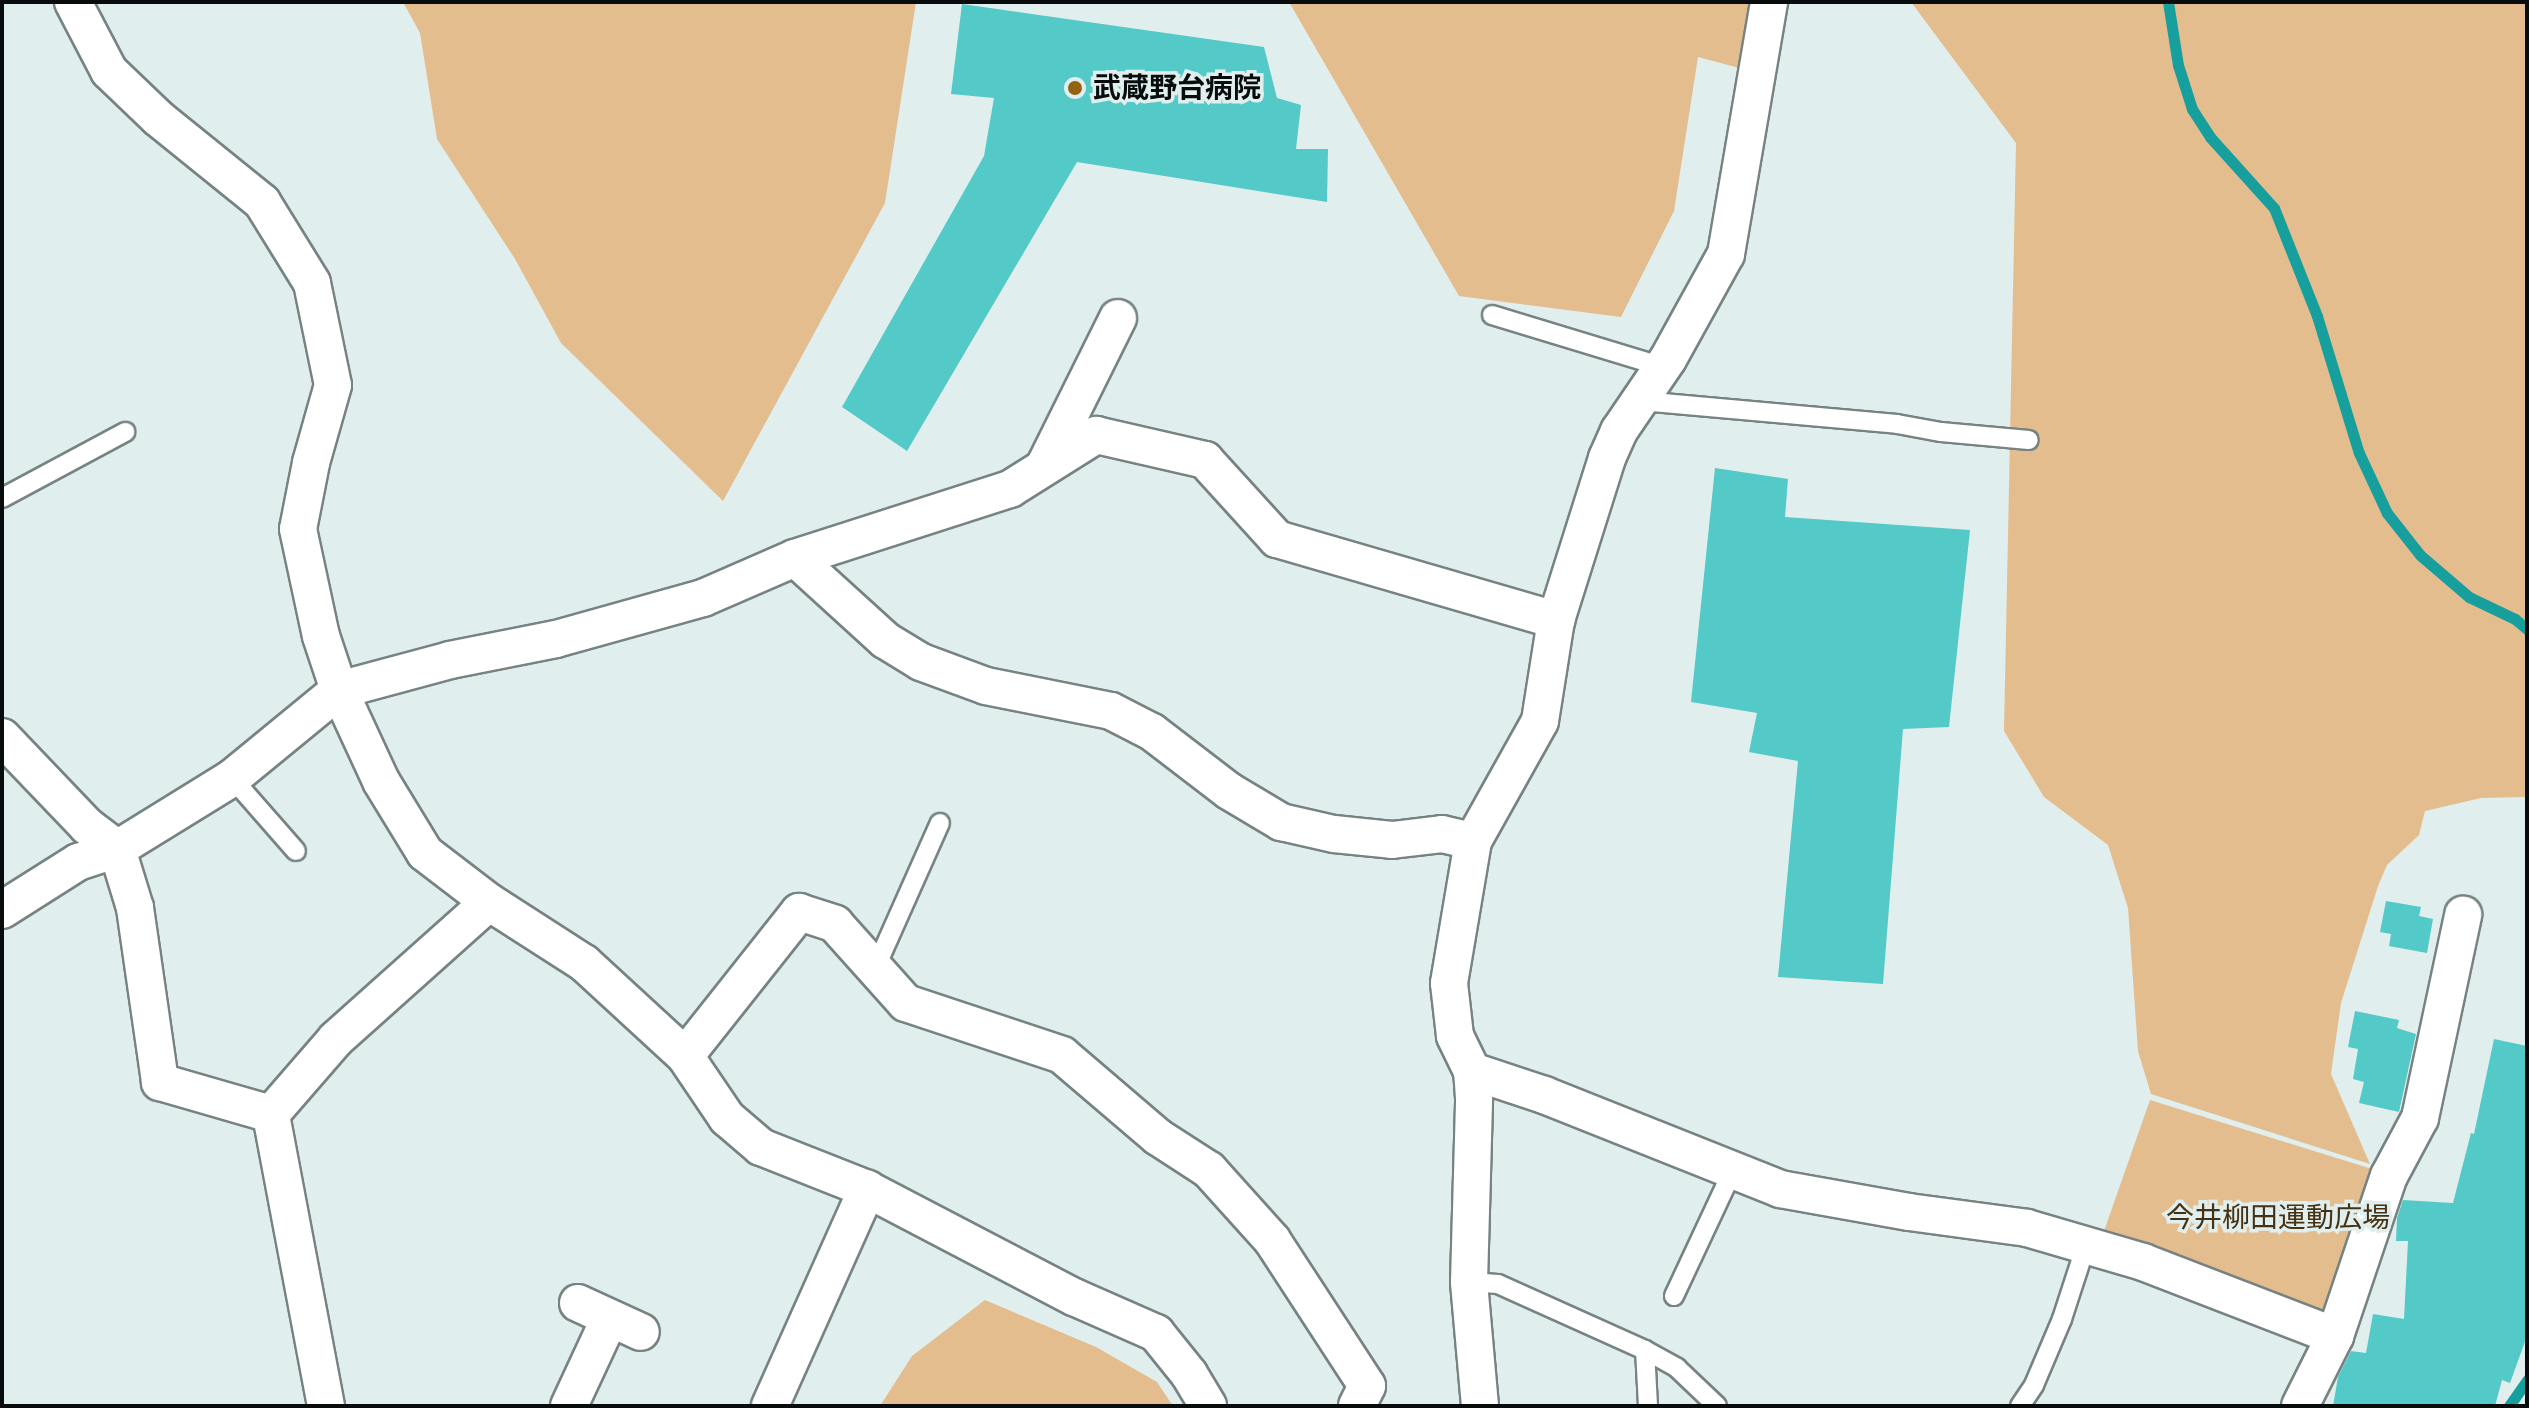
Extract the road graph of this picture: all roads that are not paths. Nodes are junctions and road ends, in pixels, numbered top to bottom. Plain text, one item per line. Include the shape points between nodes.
1 (73, 2) edge
2 (1769, 2) edge
3 (1492, 315) dead end
4 (1118, 318) dead end
5 (1663, 367) junction
6 (1641, 401) junction
7 (125, 432) dead end
8 (2029, 440) dead end
9 (1045, 465) junction
10 (2, 498) edge
11 (795, 558) junction
12 (1556, 620) junction
13 (339, 690) junction
14 (2, 737) edge
15 (232, 778) junction
16 (940, 823) dead end
17 (1473, 841) junction
18 (117, 849) junction
19 (296, 851) dead end
20 (489, 902) junction
21 (2, 910) edge
22 (2463, 915) dead end
23 (874, 971) junction
24 (685, 1056) junction
25 (1472, 1071) junction
26 (271, 1114) junction
27 (1732, 1172) junction
28 (867, 1189) junction
29 (2086, 1245) junction
30 (1469, 1282) junction
31 (1674, 1296) dead end
32 (609, 1318) dead end
33 (2335, 1336) junction
34 (1645, 1350) junction
35 (326, 1406) edge
36 (569, 1406) edge
37 (770, 1406) edge
38 (1208, 1406) edge
39 (1357, 1406) edge
40 (1480, 1406) edge
41 (1648, 1406) edge
42 (1717, 1406) edge
43 (2020, 1406) edge
44 (2300, 1406) edge

1 - 13 street via 109,71 262,202 312,283 333,385 298,529 321,636
2 - 5 street via 1726,254
3 - 5 lane
4 - 9 street
5 - 6 street
6 - 8 lane
6 - 12 street via 1607,458
7 - 10 lane
9 - 11 street via 1010,489
9 - 12 street via 1096,435 1205,460 1277,539
11 - 13 street via 703,598
11 - 17 street via 885,640 921,662 986,686 1111,711 1152,732 1229,791 1281,822 1392,840 1442,834
12 - 17 street via 1540,721
13 - 15 street
13 - 20 street via 381,781 425,853
14 - 18 street via 87,826
15 - 18 street
15 - 19 lane
16 - 23 lane
17 - 25 street via 1449,983 1455,1036
18 - 21 street via 78,862
18 - 26 street via 135,908 160,1082
20 - 24 street via 584,963
20 - 26 street via 336,1039
22 - 33 street via 2420,1118 2389,1176
23 - 24 street via 835,924 799,912
23 - 39 street via 906,1003 1062,1055 1158,1137 1209,1170 1272,1240 1367,1386
24 - 28 street via 727,1118 761,1147
25 - 27 street
25 - 30 street
26 - 35 street
27 - 29 street via 1780,1189 2027,1228
27 - 31 lane
28 - 37 street
28 - 38 street via 1074,1297 1156,1333
29 - 33 street via 2206,1284
29 - 43 lane via 2062,1319
30 - 34 lane via 1498,1284
30 - 40 street
32 - 36 street
33 - 44 street
34 - 41 lane
34 - 42 lane via 1677,1368

